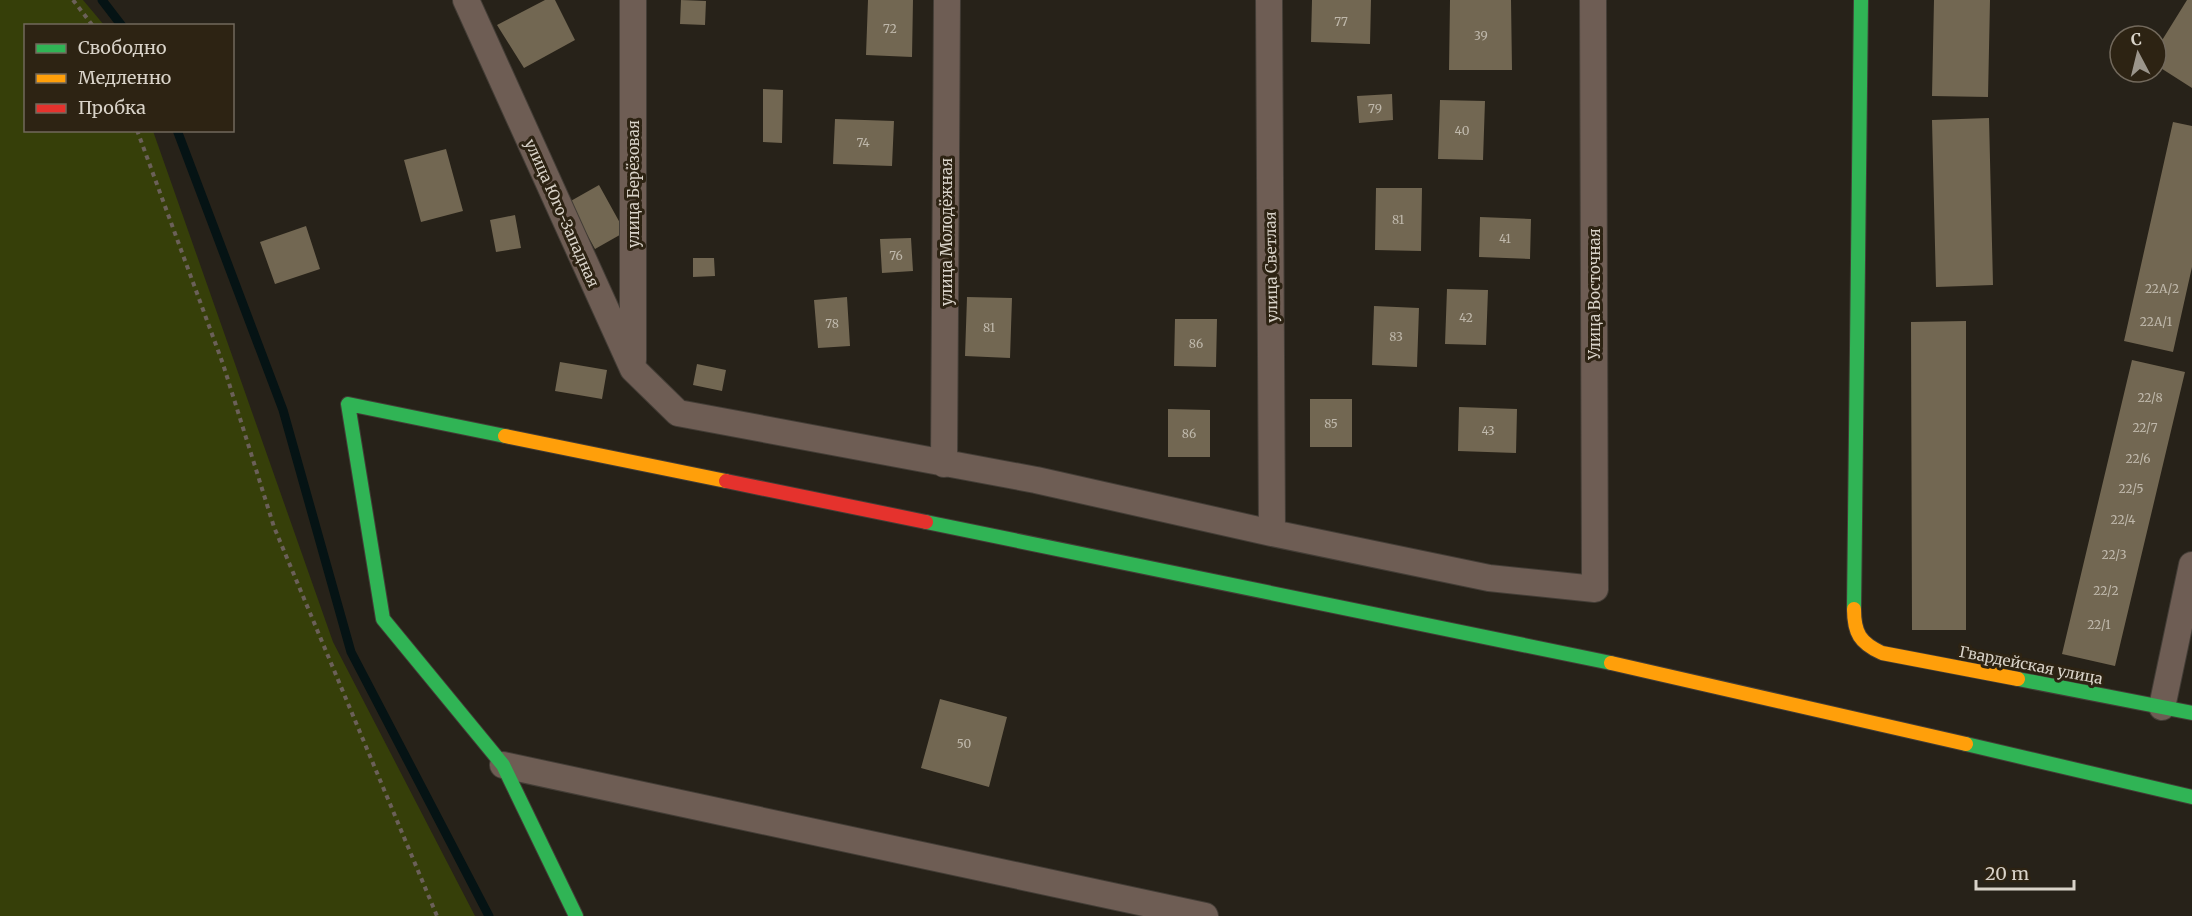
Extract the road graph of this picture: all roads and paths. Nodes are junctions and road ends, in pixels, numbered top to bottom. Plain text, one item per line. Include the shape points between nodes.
1 (73, 0) edge
2 (466, 0) edge
3 (633, 0) edge
4 (947, 0) edge
5 (1269, 0) edge
6 (1593, 0) edge
7 (1861, 0) edge
8 (91, 24) edge
9 (138, 132) edge
10 (633, 369) junction
11 (944, 464) junction
12 (1272, 533) junction
13 (2192, 565) edge
14 (2162, 707) junction
15 (2192, 713) edge
16 (503, 765) junction
17 (2192, 797) edge
18 (437, 916) edge
19 (576, 916) edge
20 (1205, 916) edge

1 - 8 path
2 - 10 street, улица Юго-Западная
3 - 10 street, улица Берёзовая
4 - 11 street, улица Молодёжная
5 - 12 street, улица Светлая
6 - 12 street, Улица Восточная via 1595,589 1489,578
7 - 14 street, Гвардейская улица via 1854,624 1865,645 1882,653
9 - 18 path via 223,364 274,527
10 - 11 street, улица Юго-Западная via 678,413
11 - 12 street via 1036,480
13 - 14 street
14 - 15 street, Гвардейская улица
16 - 17 street via 383,619 348,404 1651,671
16 - 19 street
16 - 20 street

